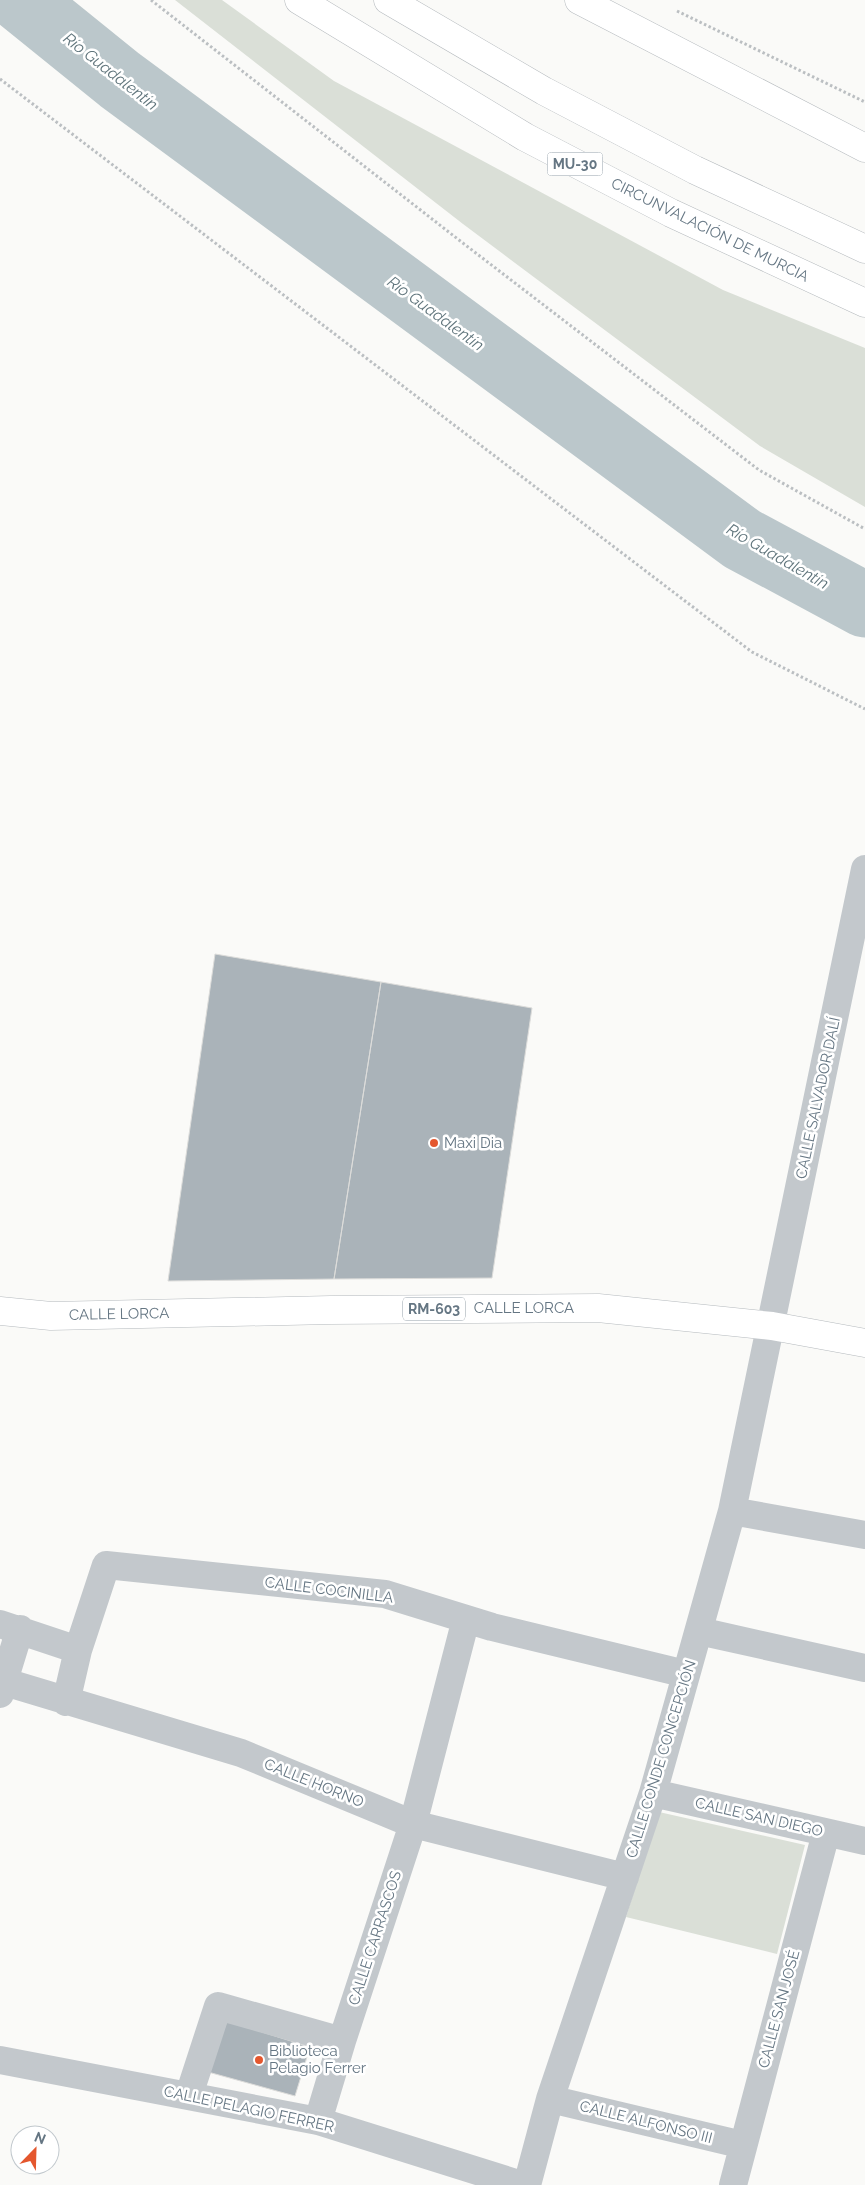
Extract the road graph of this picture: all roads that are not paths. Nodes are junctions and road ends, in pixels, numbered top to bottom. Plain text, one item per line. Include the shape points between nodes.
1 (299, 0) edge
2 (388, 0) edge
3 (578, 0) edge
4 (865, 148) edge
5 (865, 249) edge
6 (865, 303) edge
7 (865, 869) edge
8 (0, 1311) edge
9 (772, 1326) junction
10 (865, 1343) edge
11 (732, 1511) junction
12 (865, 1535) edge
13 (466, 1619) junction
14 (10, 1626) edge
15 (699, 1631) junction
16 (78, 1650) junction
17 (865, 1668) edge
18 (686, 1674) junction
19 (2, 1688) edge
20 (66, 1702) junction
21 (653, 1793) junction
22 (412, 1824) junction
23 (826, 1833) junction
24 (865, 1841) edge
25 (625, 1877) junction
26 (342, 2041) junction
27 (0, 2060) edge
28 (189, 2095) junction
29 (550, 2098) junction
30 (318, 2121) junction
31 (743, 2145) junction
32 (522, 2185) edge
33 (527, 2185) edge
34 (733, 2185) edge

1 - 6 main road, CIRCUNVALACIÓN DE MURCIA / MU-30 via 525,137 671,213
2 - 5 main road via 544,90 695,170
3 - 4 main road
7 - 9 street, CALLE SALVADOR DALÍ
8 - 9 main road, CALLE LORCA / RM-603 via 51,1316 598,1308
9 - 10 main road, CALLE LORCA / RM-603
9 - 11 street, CALLE CONDE CONCEPCIÓN
11 - 12 street
11 - 15 street, CALLE CONDE CONCEPCIÓN
13 - 16 street, CALLE COCINILLA via 385,1594 106,1564
13 - 18 street, CALLE COCINILLA
13 - 22 street, CALLE CARRASCOS
14 - 16 street
14 - 19 street
15 - 17 street
15 - 18 street, CALLE CONDE CONCEPCIÓN
16 - 20 street, CALLE COCINILLA
18 - 21 street, CALLE CONDE CONCEPCIÓN
19 - 20 street, CALLE HORNO
20 - 22 street, CALLE HORNO via 241,1753
21 - 23 street, CALLE SAN DIEGO
21 - 25 street, CALLE CONDE CONCEPCIÓN
22 - 25 street, CALLE HORNO
22 - 26 street, CALLE CARRASCOS
23 - 24 street, CALLE SAN DIEGO
23 - 31 street, CALLE SAN JOSÉ
25 - 29 street, CALLE CONDE CONCEPCIÓN
26 - 28 street via 218,2006
26 - 30 street, CALLE CARRASCOS
27 - 28 street, CALLE PELAGIO FERRER
28 - 30 street, CALLE PELAGIO FERRER
29 - 31 street, CALLE ALFONSO III
29 - 33 street, CALLE CONDE CONCEPCIÓN
30 - 32 street, CALLE PELAGIO FERRER
31 - 34 street, CALLE SAN JOSÉ

